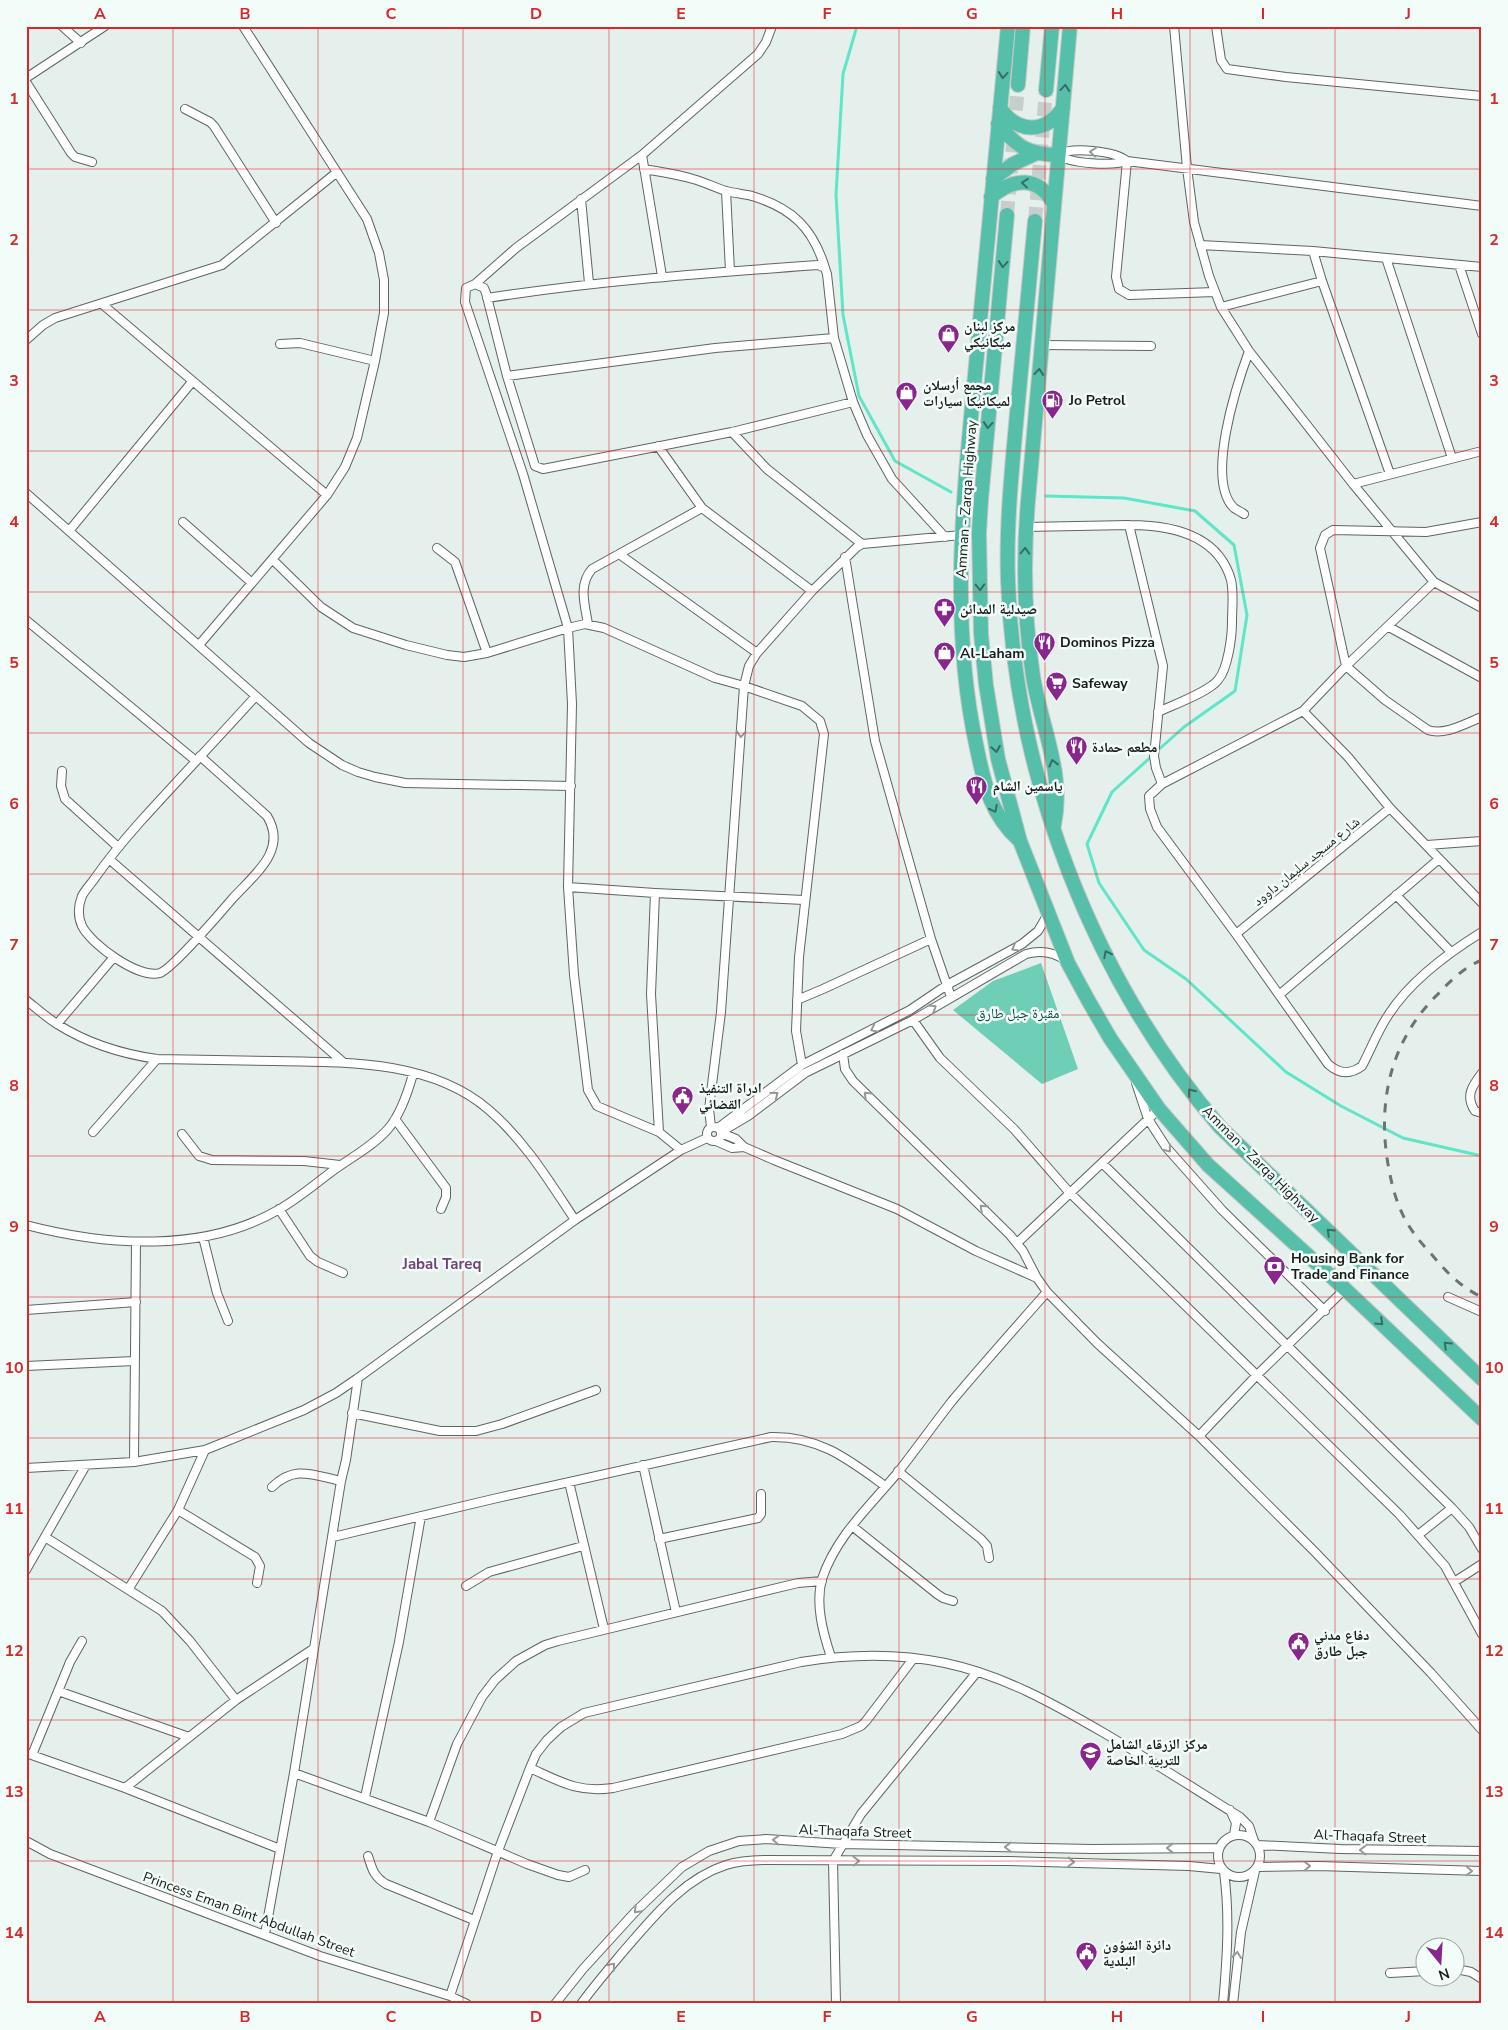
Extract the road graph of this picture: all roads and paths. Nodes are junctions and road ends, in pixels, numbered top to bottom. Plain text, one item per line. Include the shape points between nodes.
1 (62, 26) edge
2 (105, 26) edge
3 (244, 26) edge
4 (772, 26) edge
5 (1008, 26) edge
6 (1023, 26) edge
7 (1052, 26) edge
8 (1070, 26) edge
9 (1174, 26) edge
10 (1216, 26) edge
11 (81, 42) junction
12 (26, 78) edge
13 (26, 82) edge
14 (1018, 84) tunnel mouth
15 (1046, 90) tunnel mouth
16 (1482, 96) edge
17 (1000, 108) junction
18 (1063, 108) junction
19 (185, 109) dead end
20 (998, 124) junction
21 (1035, 154) junction
22 (642, 155) junction
23 (1058, 155) junction
24 (1127, 161) junction
25 (92, 162) dead end
26 (1186, 168) junction
27 (644, 169) junction
28 (336, 173) junction
29 (993, 179) junction
30 (726, 191) junction
31 (991, 197) junction
32 (581, 199) junction
33 (1054, 204) junction
34 (1482, 206) edge
35 (1007, 215) tunnel mouth
36 (1035, 221) tunnel mouth
37 (276, 223) junction
38 (1200, 245) junction
39 (1313, 251) junction
40 (1386, 258) junction
41 (1458, 265) junction
42 (1482, 267) edge
43 (825, 268) junction
44 (730, 271) junction
45 (662, 276) junction
46 (1322, 281) junction
47 (475, 284) junction
48 (589, 284) junction
49 (1215, 292) junction
50 (487, 298) junction
51 (102, 304) junction
52 (1221, 307) junction
53 (1482, 334) edge
54 (834, 338) junction
55 (26, 340) edge
56 (280, 344) dead end
57 (1041, 345) junction
58 (1151, 346) dead end
59 (1249, 351) junction
60 (375, 361) junction
61 (507, 376) junction
62 (192, 382) junction
63 (853, 402) junction
64 (732, 432) junction
65 (658, 446) junction
66 (1482, 451) edge
67 (1452, 458) junction
68 (1390, 474) junction
69 (1353, 484) junction
70 (26, 493) edge
71 (327, 495) junction
72 (702, 508) junction
73 (1244, 514) dead end
74 (183, 522) dead end
75 (1482, 522) edge
76 (1129, 525) junction
77 (1026, 527) junction
78 (69, 531) junction
79 (1393, 532) junction
80 (962, 535) junction
81 (945, 537) junction
82 (862, 544) junction
83 (438, 548) dead end
84 (619, 554) junction
85 (845, 557) junction
86 (273, 560) junction
87 (1434, 582) junction
88 (252, 583) junction
89 (812, 591) junction
90 (1482, 608) edge
91 (26, 620) edge
92 (588, 624) junction
93 (1389, 627) junction
94 (568, 628) junction
95 (199, 645) junction
96 (487, 653) junction
97 (757, 653) junction
98 (1346, 666) junction
99 (1482, 678) edge
100 (1034, 680) junction
101 (1017, 681) junction
102 (986, 685) junction
103 (744, 686) junction
104 (966, 687) junction
105 (255, 697) junction
106 (1303, 711) junction
107 (1158, 712) junction
108 (1482, 717) edge
109 (198, 758) junction
110 (62, 770) dead end
111 (1162, 784) junction
112 (571, 786) junction
113 (1390, 808) junction
114 (1053, 828) junction
115 (1020, 841) junction
116 (1482, 841) edge
117 (1427, 845) junction
118 (118, 847) junction
119 (109, 859) junction
120 (1439, 859) junction
121 (568, 887) junction
122 (655, 893) junction
123 (729, 896) junction
124 (1396, 896) junction
125 (804, 900) junction
126 (1482, 903) edge
127 (1048, 914) junction
128 (1482, 932) edge
129 (1236, 934) junction
130 (199, 936) junction
131 (931, 939) junction
132 (1451, 952) junction
133 (114, 957) junction
134 (1068, 963) junction
135 (947, 986) junction
136 (1279, 995) junction
137 (951, 997) junction
138 (26, 1000) edge
139 (797, 1000) junction
140 (913, 1020) junction
141 (57, 1024) junction
142 (844, 1054) junction
143 (157, 1059) junction
144 (344, 1062) junction
145 (802, 1065) junction
146 (1482, 1073) edge
147 (413, 1074) junction
148 (1134, 1074) junction
149 (1159, 1109) junction
150 (1482, 1112) edge
151 (395, 1119) junction
152 (1148, 1119) junction
153 (718, 1130) junction
154 (94, 1132) dead end
155 (659, 1132) junction
156 (182, 1134) dead end
157 (707, 1138) junction
158 (716, 1142) junction
159 (744, 1147) junction
160 (681, 1150) junction
161 (1102, 1163) junction
162 (340, 1165) junction
163 (1069, 1192) junction
164 (441, 1209) dead end
165 (279, 1210) junction
166 (575, 1220) junction
167 (26, 1225) edge
168 (204, 1237) junction
169 (136, 1243) junction
170 (1017, 1243) junction
171 (343, 1273) dead end
172 (1037, 1278) junction
173 (1345, 1289) junction
174 (1047, 1292) junction
175 (1448, 1297) dead end
176 (136, 1302) junction
177 (26, 1310) edge
178 (1325, 1310) junction
179 (1482, 1312) edge
180 (228, 1321) dead end
181 (1287, 1345) junction
182 (134, 1361) junction
183 (26, 1366) edge
184 (1256, 1376) junction
185 (358, 1378) junction
186 (1482, 1379) edge
187 (596, 1390) dead end
188 (352, 1412) junction
189 (1482, 1419) edge
190 (1199, 1436) junction
191 (205, 1450) junction
192 (134, 1462) junction
193 (86, 1464) junction
194 (643, 1465) junction
195 (26, 1468) edge
196 (898, 1471) junction
197 (341, 1481) junction
198 (569, 1482) junction
199 (885, 1486) junction
200 (272, 1488) dead end
201 (761, 1494) dead end
202 (1452, 1508) junction
203 (178, 1510) junction
204 (421, 1516) junction
205 (852, 1526) junction
206 (1418, 1535) junction
207 (45, 1537) junction
208 (333, 1538) junction
209 (659, 1539) junction
210 (583, 1546) junction
211 (1482, 1550) edge
212 (989, 1558) dead end
213 (1482, 1564) edge
214 (26, 1570) edge
215 (822, 1581) junction
216 (1454, 1582) junction
217 (257, 1583) dead end
218 (466, 1586) dead end
219 (129, 1588) junction
220 (953, 1600) dead end
221 (676, 1612) junction
222 (604, 1629) junction
223 (1482, 1634) edge
224 (82, 1641) dead end
225 (313, 1649) junction
226 (831, 1657) junction
227 (912, 1658) junction
228 (977, 1672) junction
229 (58, 1691) junction
230 (236, 1700) junction
231 (1482, 1730) edge
232 (189, 1737) junction
233 (29, 1754) edge
234 (530, 1768) junction
235 (294, 1773) junction
236 (125, 1788) junction
237 (365, 1797) junction
238 (1230, 1810) junction
239 (429, 1822) junction
240 (1234, 1836) junction
241 (26, 1841) edge
242 (1256, 1843) junction
243 (842, 1844) junction
244 (1219, 1848) junction
245 (280, 1849) junction
246 (498, 1851) junction
247 (1482, 1851) edge
248 (368, 1856) dead end
249 (834, 1861) junction
250 (1256, 1869) junction
251 (585, 1870) dead end
252 (1223, 1870) junction
253 (1482, 1871) edge
254 (474, 1920) junction
255 (264, 1934) junction
256 (1466, 1971) edge
257 (1416, 1972) edge
258 (1390, 1973) dead end
259 (1482, 1979) edge
260 (450, 1996) junction
261 (467, 2004) edge
262 (555, 2004) edge
263 (581, 2004) edge
264 (836, 2004) edge
265 (1223, 2004) edge
266 (1233, 2004) edge

1 - 11 street
2 - 11 street
3 - 28 street
4 - 22 street via 758,54
5 -> 17 highway, Amman - Zarqa Highway
6 - 14 highway
7 - 15 highway
18 -> 8 highway
9 - 26 street
10 - 16 street via 1221,60 1227,69
11 - 12 street
13 - 25 street via 71,153
17 - 18 highway via 1011,120 1026,127 1048,124
17 - 20 highway, Amman - Zarqa Highway
18 - 23 highway
19 - 37 street via 214,126
20 - 21 highway via 1014,142
20 - 29 highway, Amman - Zarqa Highway
21 - 23 highway
21 - 29 highway via 1013,164
22 - 27 street
22 - 32 street
23 - 24 street via 1074,161 1113,164
23 - 33 highway
24 - 26 street
24 - 49 street via 1116,277 1119,289 1129,296
26 - 34 street
26 - 38 street
27 - 30 street via 693,178
27 - 45 street
28 - 37 street
28 - 60 street via 367,219 379,253 384,280 384,313
29 - 31 highway, Amman - Zarqa Highway
30 - 43 street via 760,199 791,213 814,240
30 - 44 street
33 -> 31 highway via 1040,187 1030,183 1008,184
31 - 80 highway, Amman - Zarqa Highway
32 - 47 street
32 - 48 street
33 - 57 highway
35 -> 102 highway, Amman - Zarqa Highway via 979,533 981,634
36 - 101 highway, Amman - Zarqa Highway via 1008,529 1011,630
37 - 51 street via 222,265
38 - 39 street
38 - 49 street
39 - 40 street
39 - 46 street
40 - 41 street
40 - 67 street
41 - 42 street
41 - 53 street
43 - 44 street via 818,265
43 - 54 street
44 - 45 street
45 - 48 street
46 - 52 street
46 - 68 street
47 - 50 street via 484,288
47 - 94 street via 466,288 465,302 523,474
48 - 50 street
49 - 52 street
50 - 61 street
51 - 55 street via 55,318
51 - 62 street
52 - 59 street
54 - 61 street via 715,348
54 - 63 street
56 - 60 street via 300,343
57 - 58 street
77 -> 57 highway
59 - 69 street
59 - 73 street via 1232,404 1222,461 1227,496 1235,509
60 - 71 street via 357,438 345,467
61 - 65 street via 535,466 543,469
62 - 71 street
62 - 78 street
63 - 64 street
63 - 81 street via 867,436 892,479
64 - 65 street
64 - 82 street via 768,469
65 - 72 street
66 - 67 street
67 - 68 street
68 - 69 street
69 - 79 street
70 - 78 street
71 - 86 street
72 - 84 street
72 - 89 street
74 - 88 street
75 - 79 street via 1435,531
76 - 77 street
76 - 107 street via 1162,660
76 - 107 street via 1155,525 1179,530 1201,540 1216,551 1231,581 1232,632 1223,672 1207,689
100 -> 77 highway via 1024,578
78 - 95 street
79 - 87 street
79 - 98 street via 1333,530 1325,535 1322,542 1321,556
80 - 81 street
80 - 104 highway, Amman - Zarqa Highway via 960,582
81 - 82 street
82 - 85 street
83 - 96 street via 455,562
84 - 92 street via 592,570 586,578 583,593
84 - 97 street
85 - 89 street
85 - 131 street via 875,741
86 - 88 street
86 - 96 street via 321,607 353,628 447,655 464,657
87 - 90 street
87 - 93 street
88 - 95 street
89 - 97 street
91 - 109 street
92 - 94 street
92 - 103 street via 612,631 715,678
93 - 98 street
93 - 99 street
94 - 96 street
94 - 112 street via 572,704
95 - 105 street
97 - 103 street via 749,666
98 - 106 street
98 - 108 street via 1385,700 1428,730 1439,732
100 - 101 highway
114 -> 100 highway via 1058,803 1057,778
101 - 114 highway, Amman - Zarqa Highway via 1039,783
102 - 104 highway
102 -> 115 highway, Amman - Zarqa Highway via 998,759
103 -> 123 street
103 - 125 street via 802,706 815,716 824,734
104 -> 115 highway, Amman - Zarqa Highway via 989,799 1002,822
105 - 109 street
105 - 112 street via 323,754 375,778 424,784
106 - 111 street
106 - 113 street via 1348,757
107 - 111 street via 1154,756
109 - 118 street
109 - 130 street via 267,816 274,828 275,842 262,866
110 - 118 street via 61,786 65,799
111 - 129 street via 1150,796 1150,809 1157,826
112 - 121 street
113 - 117 street
113 - 129 street, شارع مسجد سليمان داوود
186 -> 114 highway, Amman - Zarqa Highway via 1220,1127 1189,1091 1121,981 1080,897
115 - 127 highway, Amman - Zarqa Highway
116 - 117 street
117 - 120 street
118 - 119 street
119 - 130 street
119 - 133 street via 82,896 79,915 87,933
120 - 124 street
120 - 126 street
121 - 122 street
121 - 155 street via 574,975 588,1090 597,1106
122 - 123 street
122 - 155 street via 652,994
123 - 125 street
123 - 153 street via 721,1012 709,1109
124 - 132 street
124 - 136 street
125 - 139 street
127 - 134 highway, Amman - Zarqa Highway
127 -> 135 street via 1030,938
128 - 132 street
129 - 136 street
130 - 133 street via 166,970 158,974 138,971
130 - 144 street
131 - 135 street
131 - 139 street
132 - 136 street via 1404,995 1388,1015 1362,1066 1350,1072 1336,1071 1328,1064
133 - 141 street
134 - 137 street via 1048,952 1026,954
134 - 148 highway, Amman - Zarqa Highway
135 - 137 street
135 -> 145 street via 910,1010
140 -> 137 street
138 - 141 street
139 - 145 street via 796,1031
140 - 142 street
140 - 163 street via 940,1058 1014,1129
141 - 143 street via 107,1047
153 -> 142 street via 748,1116 799,1077
170 -> 142 street via 853,1081 845,1069
143 - 144 street
143 - 154 street
144 - 147 street
145 - 153 street
146 - 150 street via 1469,1096 1475,1111
147 - 151 street
147 - 166 street via 445,1084 488,1109 530,1153
148 - 149 highway, Amman - Zarqa Highway
148 - 152 street
149 - 152 street
149 - 173 highway, Amman - Zarqa Highway via 1208,1165
151 - 162 street via 379,1137
151 - 164 street via 446,1188
152 - 161 street
152 -> 178 street via 1166,1147 1205,1192
153 - 157 street via 706,1132
153 - 158 street via 720,1138
153 - 159 street
155 - 160 street
156 - 162 street via 199,1156 212,1160 257,1159
157 - 158 street
157 - 160 street
158 - 159 street via 732,1148
159 - 172 street via 897,1209 976,1251
160 - 166 street
161 - 163 street
161 - 181 street
162 - 165 street
163 - 170 street
163 - 184 street
165 - 168 street
165 - 171 street via 310,1256
166 - 185 street
167 - 169 street via 53,1232
168 - 169 street
168 - 180 street
169 - 176 street
170 - 172 street
172 - 174 street
173 - 178 street
173 -> 189 highway, Amman - Zarqa Highway
174 - 190 street via 1097,1343
174 - 196 street via 951,1403
175 - 179 street
176 - 177 street
176 - 182 street
178 - 181 street
181 - 184 street
181 - 202 street
182 - 183 street
182 - 192 street
184 - 190 street
184 - 206 street
185 - 188 street
185 - 191 street via 304,1410
187 - 188 street via 476,1431 440,1431
188 - 197 street
190 - 231 street via 1371,1610
191 - 192 street
191 - 203 street
192 - 193 street
193 - 195 street
193 - 207 street
194 - 198 street
194 - 199 street via 753,1439 788,1436 832,1450
194 - 209 street
196 - 199 street
196 - 212 street via 981,1539 987,1546
197 - 200 street via 298,1473 289,1474
197 - 208 street
198 - 204 street
198 - 210 street
199 - 205 street
201 - 209 street via 758,1518
202 - 206 street
202 - 211 street via 1469,1527
203 - 217 street via 255,1557 260,1566
203 - 219 street
204 - 208 street
204 - 237 street via 399,1642
205 - 215 street via 833,1553
205 - 220 street via 937,1594
206 - 216 street via 1445,1566
207 - 214 street
207 - 219 street
208 - 225 street
209 - 221 street
210 - 218 street via 489,1572
210 - 222 street
213 - 216 street
215 - 221 street via 798,1583
215 - 226 street via 821,1624
216 - 223 street
219 - 230 street via 176,1625
221 - 222 street
222 - 239 street via 545,1644 516,1661 495,1680 457,1744
224 - 229 street
225 - 230 street
225 - 235 street
226 - 227 street
226 - 234 street via 584,1714 561,1727 547,1740
227 - 228 street
227 - 234 street via 866,1721 842,1734 613,1788 576,1788
228 - 238 street via 1052,1703
228 - 243 street via 861,1814
229 - 232 street
229 - 233 street
230 - 232 street
232 - 236 street
233 - 236 street
234 - 246 street
235 - 237 street
235 - 245 street
236 - 245 street
237 - 239 street
238 - 240 street via 1236,1823
238 - 242 street via 1249,1826
239 - 246 street
240 - 242 street via 1248,1837
240 - 244 street
241 - 255 street, Princess Eman Bint Abdullah Street via 50,1854
247 -> 242 street, Al-Thaqafa Street via 1340,1850
242 - 250 street via 1261,1856
244 -> 243 street, Al-Thaqafa Street
243 - 249 street
243 -> 262 street, Al-Thaqafa Street via 747,1840 695,1858 635,1912
244 - 252 street
245 - 255 street
246 - 251 street via 558,1875 569,1877
246 - 254 street
248 - 254 street via 372,1873 381,1881
249 -> 252 street, Al-Thaqafa Street via 1009,1860
263 -> 249 street, Al-Thaqafa Street via 645,1927 685,1888 708,1874 726,1865 749,1860
249 - 264 street
250 - 252 street via 1239,1878
250 -> 253 street via 1318,1866
266 -> 250 street via 1240,1932
252 - 265 street via 1228,1928
254 - 260 street
255 - 260 street, Princess Eman Bint Abdullah Street via 320,1956
256 - 259 street
257 - 258 street
260 - 261 street, Princess Eman Bint Abdullah Street

